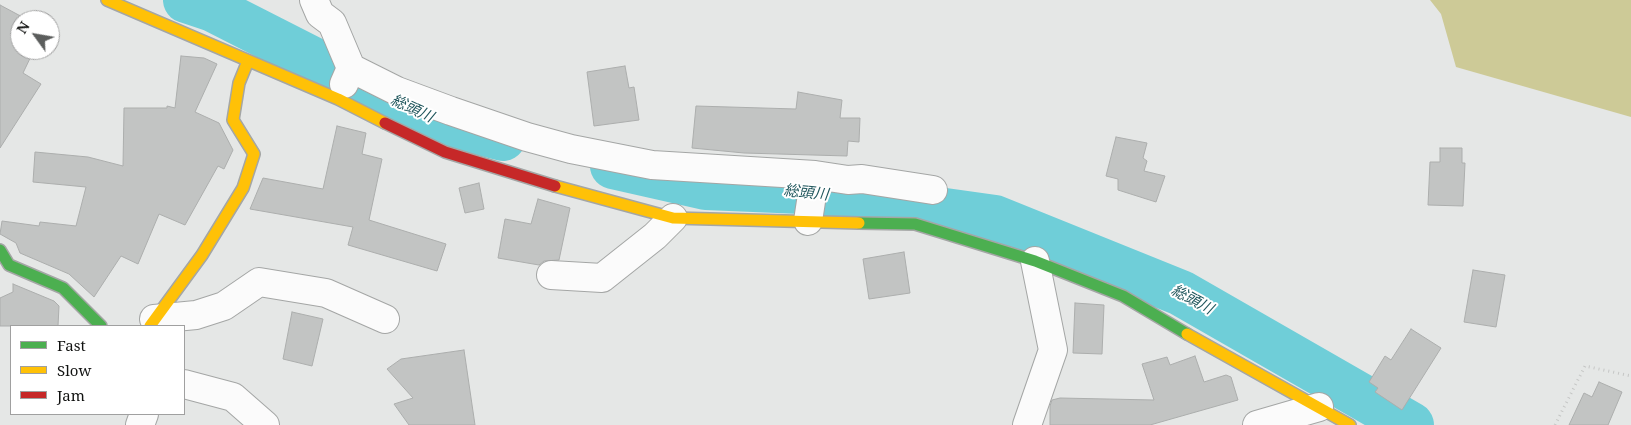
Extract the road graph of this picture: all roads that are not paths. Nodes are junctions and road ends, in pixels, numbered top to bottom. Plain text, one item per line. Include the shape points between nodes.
1 (106, 0) edge
2 (314, 0) edge
3 (248, 61) junction
4 (351, 68) junction
5 (338, 99) junction
6 (815, 175) junction
7 (933, 190) dead end
8 (673, 218) junction
9 (808, 221) junction
10 (0, 250) edge
11 (1035, 261) junction
12 (551, 275) dead end
13 (385, 319) dead end
14 (152, 323) edge
15 (100, 325) edge
16 (185, 384) edge
17 (1319, 407) junction
18 (265, 425) edge
19 (1027, 425) edge
20 (1257, 425) edge
21 (1350, 425) edge

1 - 3 street
2 - 4 street via 320,14 332,23
3 - 5 street
3 - 14 street via 239,83 233,120 254,154 243,188 202,255
4 - 5 street
4 - 6 street via 397,91 451,111 571,149 652,165
5 - 8 street via 445,152 525,178
6 - 7 street
6 - 9 street
8 - 9 street
8 - 12 street via 602,278
9 - 11 street via 915,224
10 - 15 street via 9,265 63,288
11 - 17 street via 1123,296
11 - 19 street via 1054,350
13 - 14 street via 326,293 259,282 224,306
16 - 18 street via 233,397
17 - 20 street
17 - 21 street

